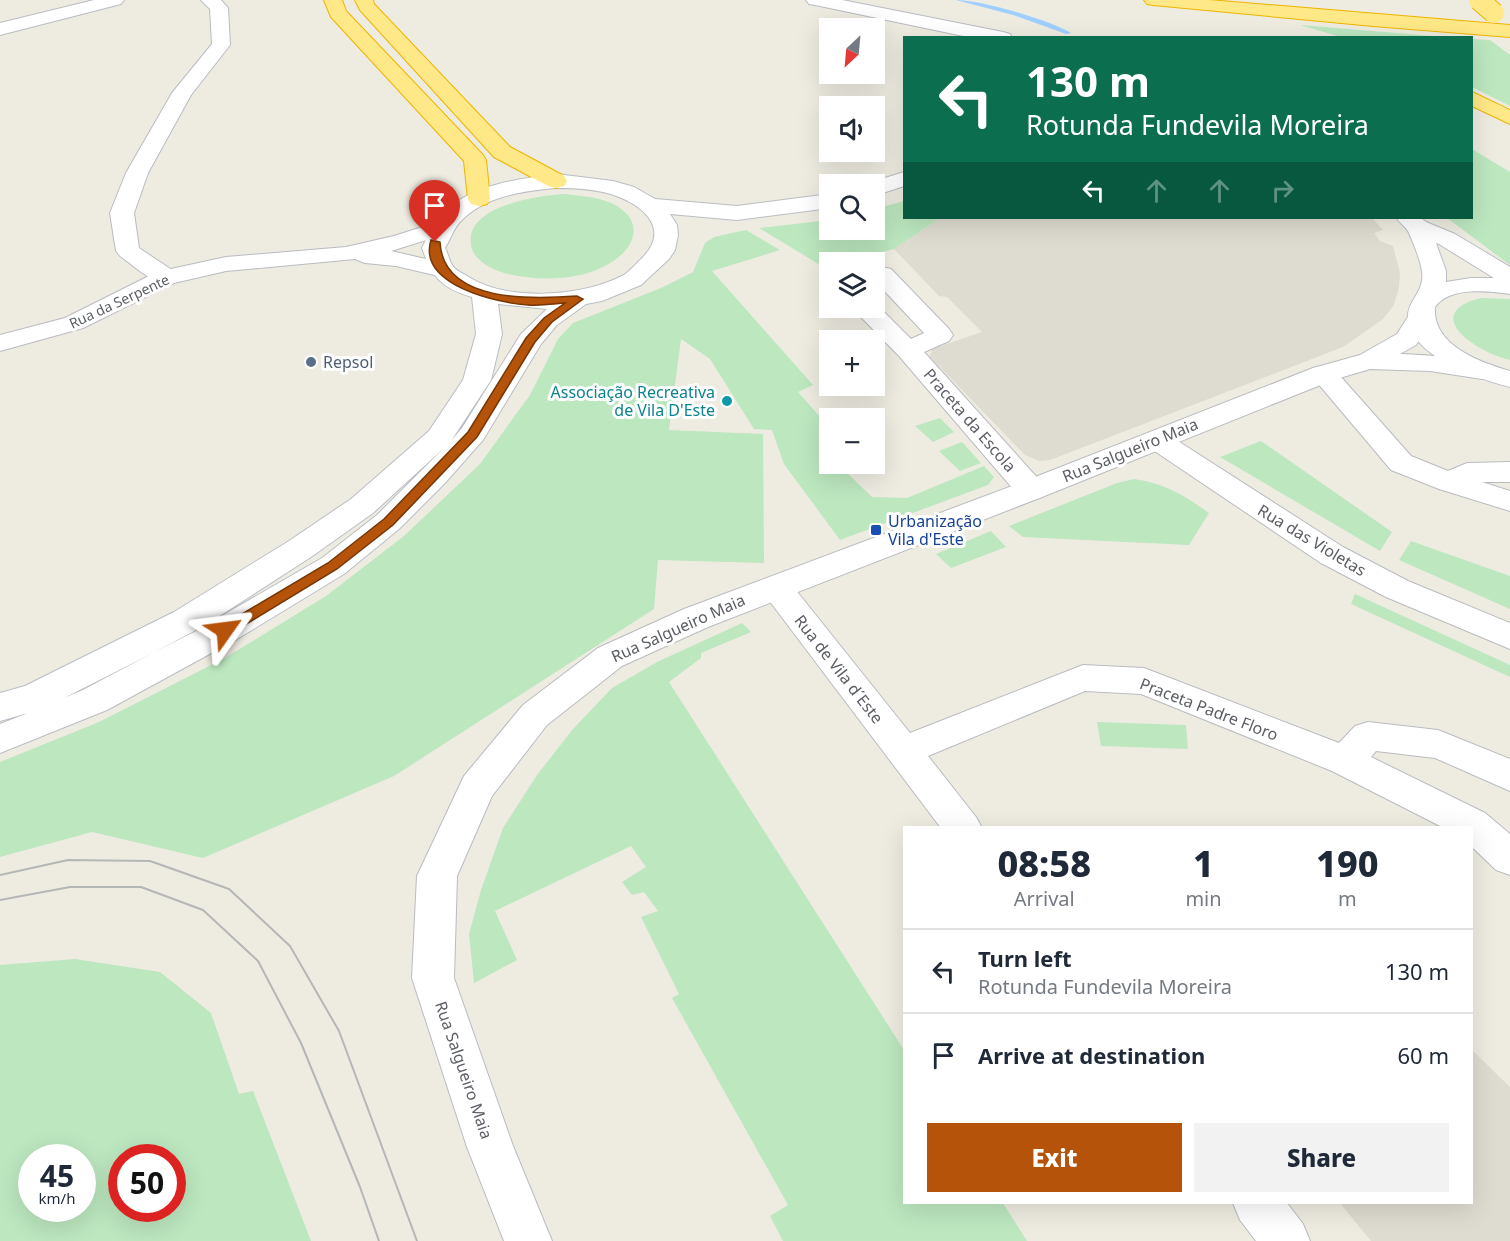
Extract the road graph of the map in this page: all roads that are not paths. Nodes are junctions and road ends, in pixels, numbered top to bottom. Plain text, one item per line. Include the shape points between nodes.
1 (115, 0) edge
2 (210, 0) edge
3 (333, 0) edge
4 (364, 0) edge
5 (815, 0) edge
6 (1152, 0) edge
7 (1331, 0) edge
8 (1479, 0) edge
9 (1367, 3) dead end
10 (1187, 5) junction
11 (1462, 9) dead end
12 (1510, 12) edge
13 (1510, 25) edge
14 (0, 29) edge
15 (1282, 30) dead end
16 (1510, 31) edge
17 (977, 35) edge
18 (1473, 99) edge
19 (1510, 118) edge
20 (903, 179) edge
21 (556, 181) junction
22 (885, 185) edge
23 (903, 195) edge
24 (479, 198) junction
25 (885, 199) edge
26 (819, 202) edge
27 (651, 205) junction
28 (819, 214) edge
29 (1413, 222) edge
30 (441, 228) junction
31 (682, 239) junction
32 (346, 254) junction
33 (443, 270) junction
34 (166, 277) junction
35 (885, 277) edge
36 (1510, 277) edge
37 (1510, 287) edge
38 (1433, 294) junction
39 (484, 295) junction
40 (577, 299) junction
41 (1420, 317) junction
42 (877, 318) edge
43 (0, 343) edge
44 (908, 350) junction
45 (1369, 361) junction
46 (1482, 371) junction
47 (1323, 374) junction
48 (1510, 379) edge
49 (1157, 440) junction
50 (1510, 471) edge
51 (1449, 483) junction
52 (1031, 490) junction
53 (1510, 501) edge
54 (776, 587) junction
55 (1510, 637) edge
56 (0, 707) edge
57 (0, 739) edge
58 (902, 751) junction
59 (1345, 761) junction
60 (1510, 776) edge
61 (961, 826) edge
62 (1510, 858) edge
63 (1258, 1204) edge
64 (528, 1241) edge
65 (1286, 1241) edge

1 - 14 street
2 - 34 street via 219,8 221,45 182,93 137,173 122,213 128,251
3 - 24 highway via 337,13 476,160
4 - 21 highway via 502,152
5 - 17 street
6 - 10 highway
7 - 9 highway
8 - 13 highway, bridge
10 - 15 highway
10 - 16 highway
11 - 12 highway
18 - 19 highway
20 - 22 street
21 - 24 street
21 - 27 street via 610,187
23 - 25 street
24 - 30 street via 456,212
26 - 27 street via 737,213
27 - 31 street via 667,232
28 - 31 street via 733,224
29 - 36 street via 1448,238
29 - 38 street via 1434,271
30 - 32 street, Rua da Serpente
30 - 33 street via 435,242 435,257
31 - 40 street via 635,279
32 - 33 street, Rua da Serpente via 396,259
32 - 34 street, Rua da Serpente via 226,264
33 - 39 street via 453,280
34 - 43 street, Rua da Serpente via 74,323
35 - 44 street, Praceta da Escola via 940,335
37 - 38 street via 1473,284
38 - 41 street, Rua Salgueiro Maia
39 - 40 street via 529,302
39 - 56 street via 489,334 477,380 439,437 362,506 186,621 35,697
40 - 57 street via 548,320 530,340 473,434 435,476 388,522 333,566 95,700
41 - 45 street, Rua Salgueiro Maia via 1407,339
41 - 46 street via 1425,331 1438,345
42 - 44 street, Praceta da Escola
44 - 52 street, Praceta da Escola
45 - 46 street, Rua Salgueiro Maia via 1430,363
45 - 47 street, Rua Salgueiro Maia
46 - 48 street
47 - 49 street, Rua Salgueiro Maia
47 - 51 street via 1401,463
49 - 52 street, Rua Salgueiro Maia
49 - 55 street, Rua das Violetas via 1332,555 1397,589
50 - 51 street via 1467,473
51 - 53 street
52 - 54 street, Rua Salgueiro Maia
54 - 58 street, Rua de Vila d´Este
54 - 64 street, Rua Salgueiro Maia via 610,657 535,715 477,787 437,876 433,978 490,1147
58 - 59 street, Praceta Padre Floro via 1083,678 1144,681
58 - 61 street
59 - 60 street via 1368,736 1438,744
59 - 62 street, Praceta Padre Floro via 1472,824
63 - 65 street

